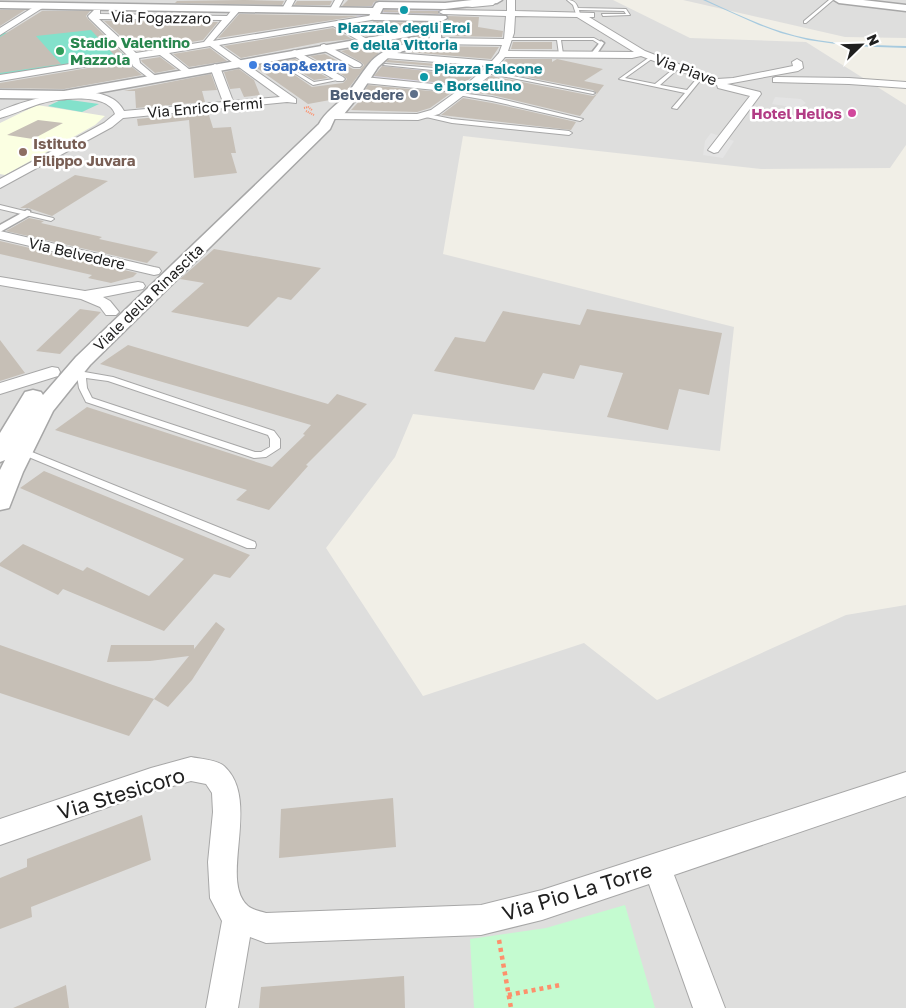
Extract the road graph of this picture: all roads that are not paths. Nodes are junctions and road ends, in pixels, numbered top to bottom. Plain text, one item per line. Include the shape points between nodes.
1 (339, 0) edge
2 (497, 0) edge
3 (511, 0) edge
4 (569, 0) edge
5 (832, 0) edge
6 (839, 0) edge
7 (43, 4) edge
8 (0, 5) edge
9 (288, 5) edge
10 (104, 6) junction
11 (238, 8) junction
12 (906, 8) edge
13 (334, 10) junction
14 (577, 12) junction
15 (510, 13) junction
16 (376, 14) junction
17 (603, 15) joint
18 (92, 16) junction
19 (229, 18) junction
20 (805, 22) dead end
21 (438, 23) edge
22 (333, 24) junction
23 (2, 31) edge
24 (474, 32) dead end
25 (509, 38) junction
26 (559, 39) junction
27 (364, 40) junction
28 (463, 41) junction
29 (210, 43) junction
30 (601, 43) joint
31 (324, 47) junction
32 (160, 51) junction
33 (295, 53) junction
34 (504, 54) junction
35 (561, 54) junction
36 (593, 55) junction
37 (647, 55) junction
38 (134, 56) junction
39 (340, 56) junction
40 (383, 56) junction
41 (446, 60) junction
42 (312, 62) junction
43 (797, 62) dead end
44 (239, 63) junction
45 (489, 66) junction
46 (677, 66) junction
47 (215, 67) junction
48 (62, 68) junction
49 (187, 72) junction
50 (360, 72) junction
51 (701, 77) junction
52 (0, 78) edge
53 (154, 79) junction
54 (340, 79) joint
55 (734, 81) junction
56 (716, 82) junction
57 (906, 85) edge
58 (656, 86) junction
59 (86, 91) junction
60 (462, 92) junction
61 (689, 92) junction
62 (105, 93) junction
63 (593, 93) dead end
64 (6, 94) edge
65 (64, 95) junction
66 (289, 99) junction
67 (228, 104) junction
68 (675, 108) dead end
69 (304, 109) road end
70 (5, 113) edge
71 (120, 114) junction
72 (330, 116) junction
73 (428, 116) junction
74 (580, 119) dead end
75 (569, 133) dead end
76 (80, 140) junction
77 (714, 150) dead end
78 (0, 184) edge
79 (0, 198) edge
80 (0, 207) edge
81 (27, 213) junction
82 (52, 219) dead end
83 (0, 229) edge
84 (0, 235) edge
85 (154, 271) junction
86 (0, 281) edge
87 (138, 286) junction
88 (85, 295) junction
89 (110, 312) junction
90 (52, 372) junction
91 (77, 374) junction
92 (0, 389) edge
93 (22, 451) junction
94 (0, 454) edge
95 (0, 502) edge
96 (252, 546) dead end
97 (906, 784) edge
98 (0, 832) edge
99 (657, 867) junction
100 (238, 918) junction
101 (222, 1008) edge
102 (709, 1008) edge

1 - 13 street
2 - 21 street via 460,5
3 - 15 street
4 - 14 lane via 575,4
5 - 20 lane
6 - 12 street
7 - 8 street
7 - 10 street
7 - 23 street
9 - 11 street
9 - 13 street
10 - 11 street
10 - 18 street
11 - 19 street
13 - 16 street
14 - 15 street
14 - 17 street
14 - 17 lane via 626,10 628,15
14 - 37 street, Via Piave
15 - 21 street
15 - 25 street
16 - 21 street
16 - 22 street
18 - 19 street, Via Fogazzaro
18 - 38 street
19 - 29 street via 208,41
21 - 27 street
21 - 28 street
21 - 40 street, Viale della Rinascita
21 - 72 street, Viale della Rinascita via 425,40 390,47 376,54 362,67 329,111
22 - 27 street
22 - 29 street
24 - 25 street
25 - 26 lane
25 - 28 street
25 - 34 street
26 - 30 lane via 594,39
26 - 35 lane
27 - 31 street
27 - 40 street
28 - 41 street
29 - 32 street
29 - 44 street
30 - 36 street
31 - 33 street
31 - 39 street
32 - 38 street
32 - 49 street
33 - 42 street
33 - 44 street
34 - 35 street
34 - 45 street
35 - 36 street
36 - 37 street
37 - 46 street, Via Piave
37 - 58 lane via 621,79
38 - 48 street
38 - 53 street via 136,64
39 - 42 street
39 - 50 street
40 - 41 street
40 - 45 lane via 472,73
40 - 50 street, Viale della Rinascita
41 - 45 street
42 - 54 street
42 - 54 lane via 287,67 313,84
43 - 55 street, Via Piave via 798,68
44 - 47 street
44 - 66 street
45 - 60 street
45 - 63 lane
46 - 51 street, Via Piave
46 - 58 lane
47 - 49 street
47 - 67 street
48 - 52 street
48 - 59 street
49 - 53 street
50 - 60 street
50 - 72 street, Viale della Rinascita via 339,111
51 - 56 street, Via Piave
51 - 61 lane
53 - 62 street
55 - 56 street, Via Piave
55 - 57 street via 849,81
56 - 77 street via 756,94
58 - 61 lane
59 - 62 street
59 - 65 street
60 - 73 street
60 - 74 lane
61 - 68 lane
62 - 65 street
62 - 71 street
64 - 65 street
64 - 70 street via 22,99
65 - 70 street
66 - 67 street, Via Enrico Fermi
66 - 69 street
67 - 71 street, Via Enrico Fermi
71 - 76 street via 108,125
72 - 73 street
72 - 85 street, Viale della Rinascita via 315,124
72 - 91 street, Viale della Rinascita via 324,126 83,361
73 - 75 lane
76 - 78 street
76 - 79 street via 79,154
80 - 81 lane
81 - 82 lane
81 - 83 street
84 - 85 street, Via Belvedere
85 - 87 street, Viale della Rinascita
86 - 88 street
87 - 88 street
87 - 89 street, Viale della Rinascita
88 - 89 street via 105,304
89 - 90 street, Viale della Rinascita
90 - 92 street
90 - 94 street, Viale della Rinascita via 25,408
91 - 91 lane via 89,400 254,455 263,455 275,448 271,433 110,379
91 - 93 street, Viale della Rinascita via 43,409
93 - 95 street, Viale della Rinascita
93 - 96 lane
97 - 99 street, Via Pio La Torre
98 - 100 street, Via Stesicoro via 191,769 214,774 225,789 227,812 222,862 225,898
99 - 100 street, Via Pio La Torre via 542,905 481,920 266,928
99 - 102 street
100 - 101 street

